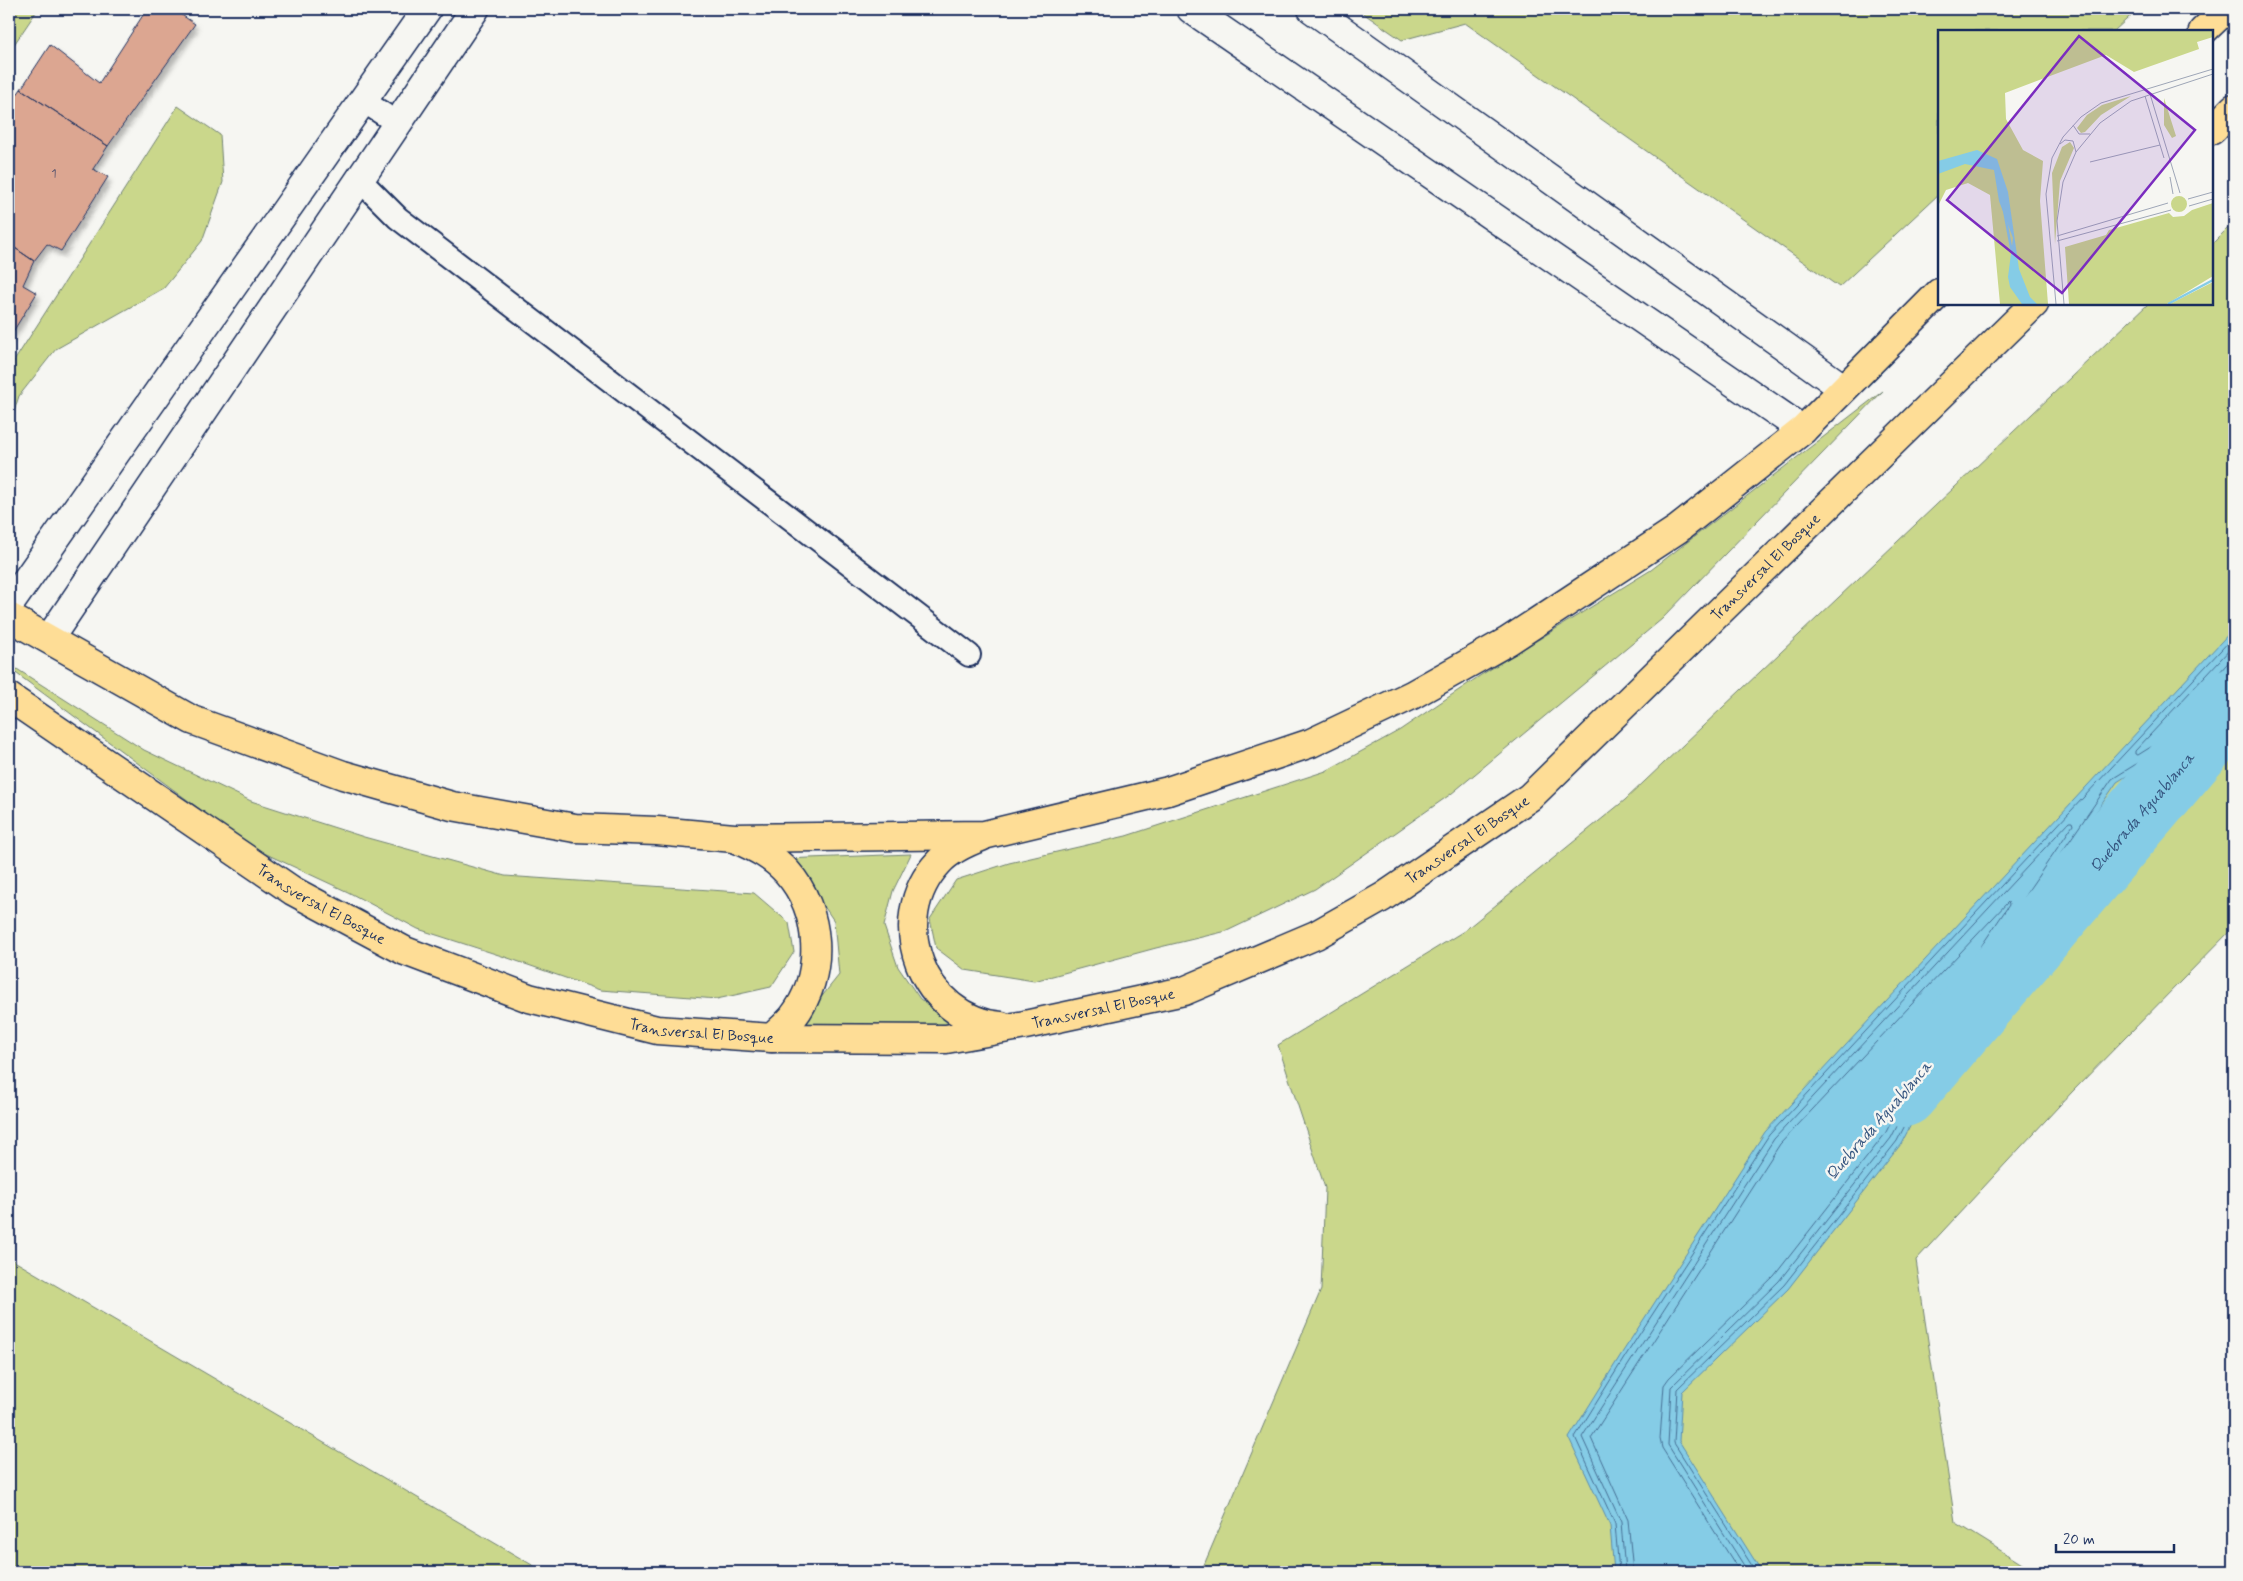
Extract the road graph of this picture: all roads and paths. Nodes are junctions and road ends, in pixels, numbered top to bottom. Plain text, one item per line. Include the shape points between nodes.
1 (427, 9) edge
2 (475, 9) edge
3 (1191, 9) edge
4 (1312, 9) edge
5 (2226, 9) edge
6 (2204, 30) edge
7 (362, 100) junction
8 (2234, 108) edge
9 (397, 123) junction
10 (2213, 129) edge
11 (360, 180) junction
12 (1938, 294) edge
13 (2033, 305) edge
14 (1843, 388) junction
15 (1803, 430) junction
16 (9, 605) edge
17 (9, 617) edge
18 (49, 639) junction
19 (969, 655) dead end
20 (9, 697) edge
21 (984, 835) junction
22 (734, 838) junction
23 (1026, 1025) junction
24 (772, 1038) junction

1 - 7 street
2 - 9 street
3 - 15 street
4 - 14 street
5 - 6 main road
7 - 9 lane
7 - 16 street
8 - 10 main road
9 - 11 street
11 - 18 street
11 - 19 lane via 398,218
12 - 14 main road
13 - 23 main road, Transversal El Bosque via 1530,797 1383,897 1316,935 1184,991
14 - 15 main road
15 - 21 main road via 1678,529 1508,641 1412,694 1311,743 1168,791
17 - 18 main road
18 - 22 main road via 192,720 343,775 452,806 575,828
20 - 24 main road, Transversal El Bosque via 293,891 405,952 529,998 657,1030
21 - 22 main road
21 - 23 main road via 960,845 939,862 923,884 914,909 912,936 918,962 931,986 950,1006 973,1020 999,1026
22 - 24 main road via 762,851 787,871 804,897 814,927 816,958 809,989 794,1016
23 - 24 main road, Transversal El Bosque via 946,1039

